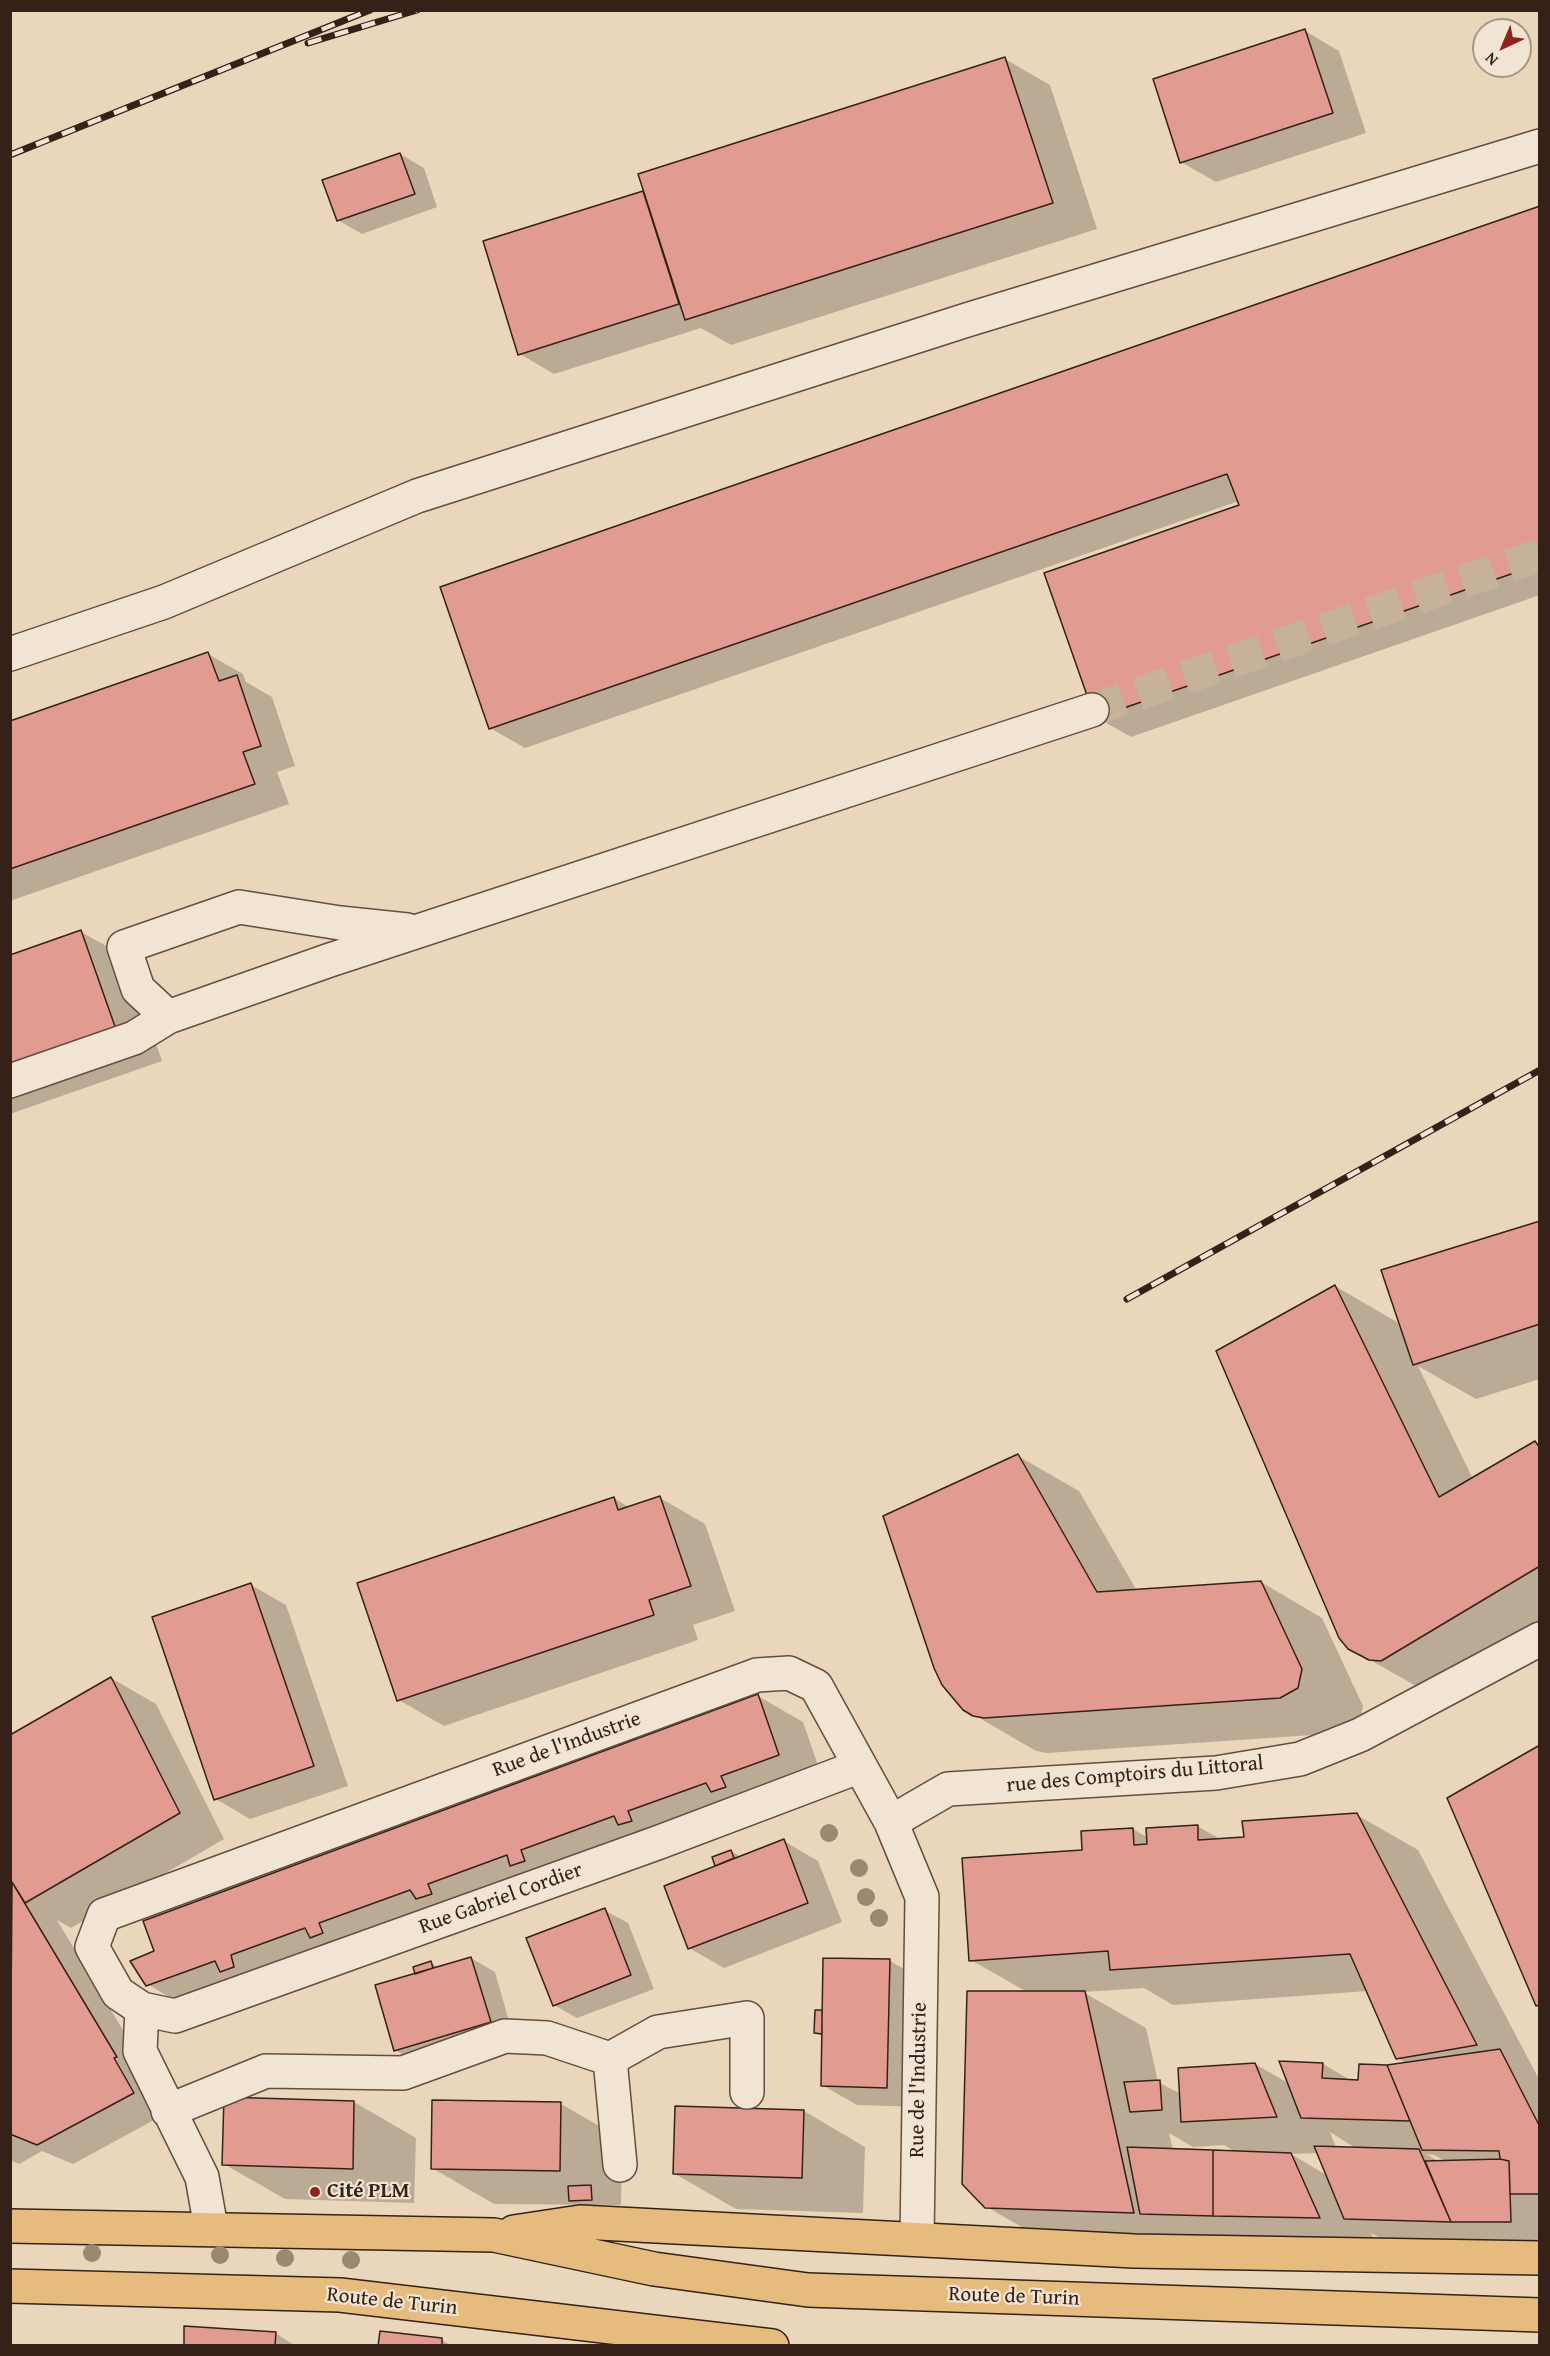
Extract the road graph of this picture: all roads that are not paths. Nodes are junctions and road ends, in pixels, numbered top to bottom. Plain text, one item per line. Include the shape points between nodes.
1 (1539, 146) edge
2 (10, 654) edge
3 (1092, 710) tunnel mouth
4 (418, 931) junction
5 (168, 1017) junction
6 (10, 1082) edge
7 (1539, 1639) edge
8 (858, 1767) junction
9 (891, 1822) junction
10 (142, 2009) junction
11 (610, 2059) junction
12 (747, 2092) dead end
13 (168, 2111) junction
14 (620, 2165) dead end
15 (10, 2226) edge
16 (211, 2228) junction
17 (494, 2235) junction
18 (917, 2239) junction
19 (1539, 2258) edge
20 (10, 2286) edge
21 (1539, 2315) edge
22 (772, 2346) edge

1 - 2 street via 970,319 417,496 164,602
3 - 4 street
4 - 5 street
4 - 5 street via 239,907 124,947 138,989
5 - 6 street via 134,1038
7 - 9 street, rue des Comptoirs du Littoral via 1360,1735 1300,1759 1216,1773 948,1790
8 - 9 street, Rue de l'Industrie
8 - 10 street, Rue Gabriel Cordier via 175,2016
8 - 10 street, Rue de l'Industrie via 816,1686 789,1673 757,1675 104,1915 92,1947 118,1993
9 - 18 street, Rue de l'Industrie via 922,1897
10 - 13 street via 140,2051
11 - 12 street via 658,2032 747,2018
11 - 13 street via 547,2038 504,2036 403,2073 266,2071
11 - 14 street
13 - 16 street via 202,2177
15 - 16 main road, Route de Turin
16 - 17 main road, Route de Turin
17 - 18 main road, Route de Turin via 580,2222
17 - 21 main road, Route de Turin via 654,2269 808,2290
18 - 19 main road, Route de Turin via 1134,2251
20 - 22 main road, Route de Turin via 340,2295

